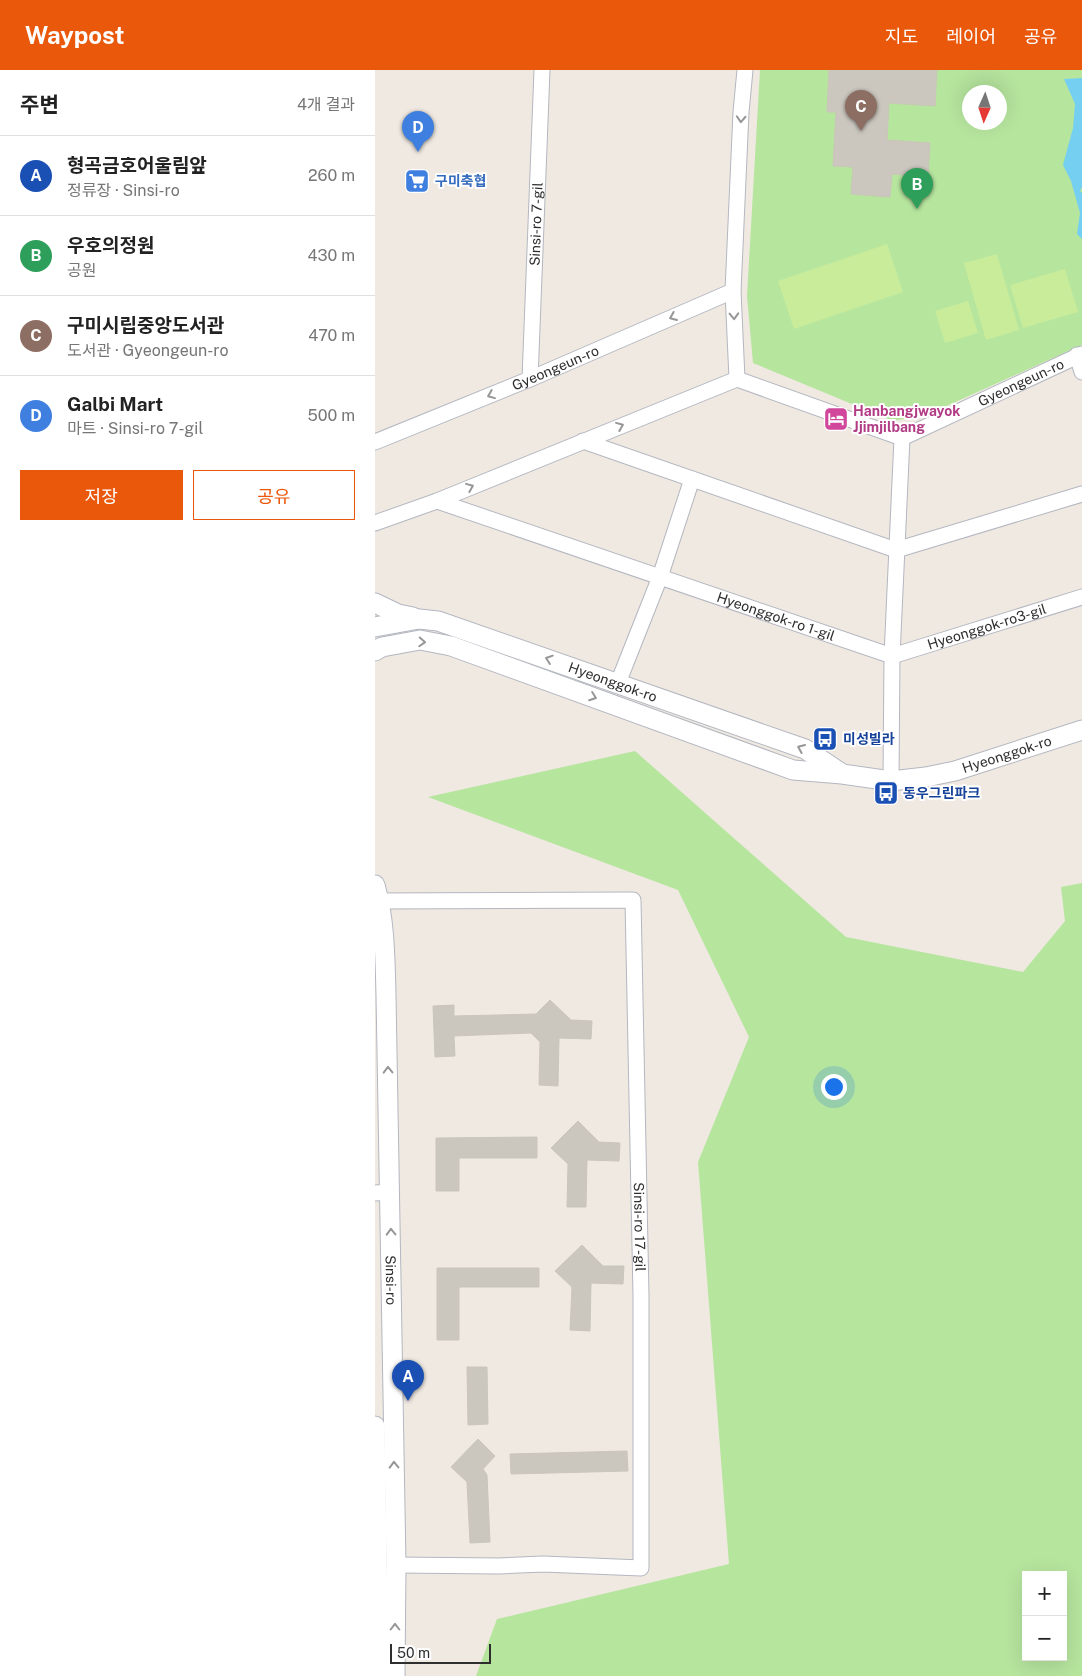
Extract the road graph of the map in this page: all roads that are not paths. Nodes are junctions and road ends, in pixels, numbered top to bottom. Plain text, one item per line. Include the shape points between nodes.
1 (542, 70) edge
2 (745, 70) edge
3 (733, 291) junction
4 (1079, 354) edge
5 (1082, 372) edge
6 (530, 379) junction
7 (737, 379) junction
8 (902, 438) junction
9 (583, 441) junction
10 (375, 442) edge
11 (692, 479) junction
12 (1082, 494) edge
13 (437, 501) junction
14 (375, 522) edge
15 (896, 550) junction
16 (660, 577) junction
17 (1082, 597) edge
18 (375, 603) edge
19 (419, 619) junction
20 (375, 627) edge
21 (375, 651) edge
22 (891, 656) junction
23 (618, 683) junction
24 (1082, 730) edge
25 (842, 774) junction
26 (891, 781) junction
27 (376, 896) edge
28 (383, 1193) edge
29 (375, 1426) edge
30 (383, 1564) edge
31 (379, 1676) edge
32 (395, 1676) edge

1 - 6 street, Sinsi-ro 7-gil
2 -> 3 street
3 -> 6 street, Gyeongeun-ro
3 -> 7 street
4 - 5 street
4 - 8 street, Gyeongeun-ro
6 -> 10 street, Gyeongeun-ro
7 - 8 street
9 -> 7 street
8 - 15 street
9 - 11 street
13 -> 9 street
11 - 15 street
11 - 16 street
12 - 15 street
13 - 14 street
13 - 16 street
15 - 22 street
16 - 22 street, Hyeonggok-ro 1-gil
16 - 23 street
17 - 22 street, Hyeonggok-ro3-gil
18 - 19 street
19 - 20 street, Hyeonggok-ro
23 -> 19 street, Hyeonggok-ro via 439,621
21 -> 25 street, Hyeonggok-ro via 420,640 451,646 793,770
22 - 26 street
25 -> 23 street, Hyeonggok-ro via 805,749
24 - 26 street, Hyeonggok-ro via 955,771
25 - 26 street, Hyeonggok-ro
28 -> 27 street, Sinsi-ro via 386,995 384,932
27 - 30 street, Sinsi-ro 17-gil via 633,900 641,1296 641,1568
30 -> 28 street, Sinsi-ro
29 - 30 street, Sinsi-ro
30 - 31 street, Sinsi-ro
32 -> 30 street, Sinsi-ro

